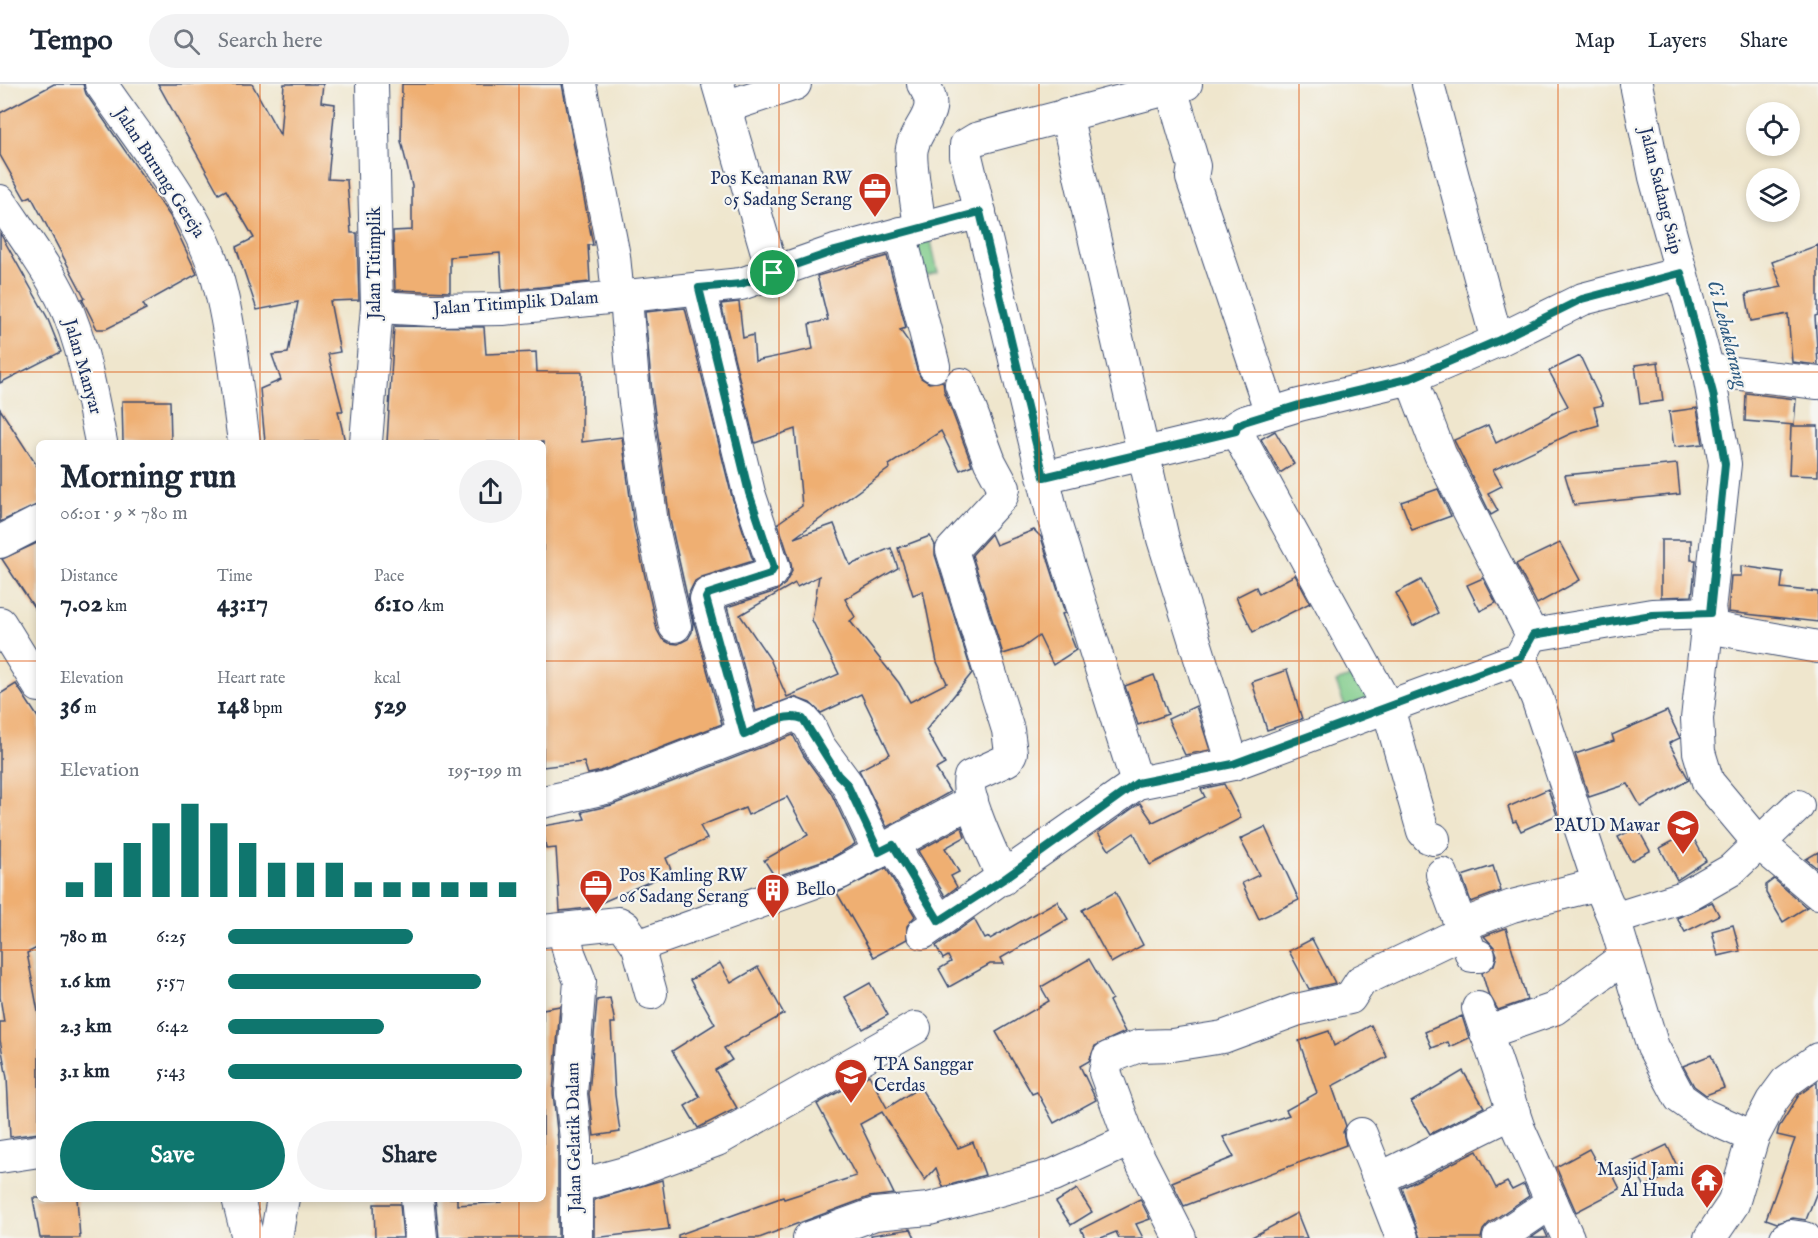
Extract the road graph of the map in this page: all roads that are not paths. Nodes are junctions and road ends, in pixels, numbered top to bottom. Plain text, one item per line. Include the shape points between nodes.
1 (101, 84) edge
2 (372, 84) edge
3 (580, 84) edge
4 (795, 84) edge
5 (923, 84) edge
6 (1428, 84) edge
7 (1636, 84) edge
8 (1168, 87) edge
9 (722, 96) edge
10 (1066, 114) junction
11 (0, 201) edge
12 (980, 212) junction
13 (910, 230) junction
14 (773, 273) junction
15 (1681, 273) junction
16 (699, 288) junction
17 (622, 298) junction
18 (377, 307) junction
19 (1497, 341) junction
20 (934, 366) dead end
21 (1717, 371) junction
22 (1411, 378) junction
23 (1818, 383) edge
24 (961, 384) dead end
25 (1271, 413) junction
26 (1236, 431) junction
27 (101, 440) edge
28 (244, 440) edge
29 (366, 440) edge
30 (1044, 477) junction
31 (36, 524) edge
32 (0, 542) edge
33 (0, 623) edge
34 (1713, 624) junction
35 (675, 626) dead end
36 (1526, 647) junction
37 (1818, 647) edge
38 (36, 681) edge
39 (1388, 708) junction
40 (744, 735) junction
41 (1233, 764) junction
42 (1137, 783) junction
43 (546, 801) edge
44 (972, 801) junction
45 (1798, 806) dead end
46 (1764, 838) junction
47 (1434, 839) dead end
48 (886, 848) junction
49 (1442, 874) dead end
50 (1004, 879) junction
51 (1599, 884) junction
52 (1818, 893) edge
53 (1614, 919) junction
54 (554, 931) edge
55 (1467, 938) junction
56 (638, 946) junction
57 (1626, 956) junction
58 (651, 993) dead end
59 (915, 1028) dead end
60 (1818, 1059) edge
61 (1514, 1112) junction
62 (1361, 1134) dead end
63 (1753, 1137) junction
64 (1130, 1140) junction
65 (36, 1151) edge
66 (0, 1157) edge
67 (1379, 1179) junction
68 (577, 1186) junction
69 (239, 1202) edge
70 (282, 1202) edge
71 (417, 1202) edge
72 (1552, 1202) junction
73 (1718, 1236) edge
74 (248, 1238) edge
75 (276, 1238) edge
76 (421, 1238) edge
77 (576, 1238) edge
78 (809, 1238) edge
79 (1180, 1238) edge
80 (1402, 1238) edge
81 (1499, 1238) edge
82 (1568, 1238) edge
83 (1786, 1238) edge
84 (1805, 1238) edge

1 - 28 street, Jalan Burung Gereja via 208,249 221,288
2 - 18 street, Jalan Titimplik
3 - 17 street
4 - 9 street
5 - 13 street via 930,116 912,148
6 - 19 street
7 - 15 street, Jalan Sadang Saip via 1655,177
8 - 10 street
8 - 25 street via 1194,166 1192,178
9 - 14 street
10 - 12 street via 966,145
10 - 41 street via 1163,539
11 - 27 street, Jalan Manyar via 55,284 87,374
12 - 13 street, Jalan Titimplik Dalam
12 - 30 street
13 - 14 street, Jalan Titimplik Dalam
13 - 20 street
14 - 16 street, Jalan Titimplik Dalam via 741,284
15 - 19 street via 1582,299
15 - 21 street, Jalan Sadang Saip
16 - 17 street, Jalan Titimplik Dalam
16 - 40 street via 749,493 774,568 770,574 708,594 706,598
17 - 18 street, Jalan Titimplik Dalam via 503,309
17 - 35 street via 652,523
18 - 29 street, Jalan Titimplik
19 - 22 street
21 - 23 street
21 - 34 street, Jalan Sadang Saip via 1725,464
22 - 25 street
22 - 36 street via 1440,454
24 - 44 street via 990,462 1005,488 952,550 1008,730 1011,753 1007,760 970,777
25 - 26 street via 1237,426
26 - 30 street
26 - 39 street
30 - 42 street
31 - 32 street
33 - 38 street
34 - 36 street via 1652,615
34 - 37 street
34 - 46 street, Jalan Sadang Saip via 1698,719 1700,752 1708,782
36 - 39 street
36 - 51 street via 1540,708
39 - 41 street
39 - 47 street via 1423,831
40 - 43 street via 606,788
40 - 48 street via 786,717 803,719
41 - 42 street
42 - 50 street
44 - 48 street
44 - 50 street
45 - 46 street
46 - 52 street, Jalan Sadang Saip
46 - 53 street via 1731,870 1684,897
48 - 50 street via 931,927
48 - 56 street via 840,873
49 - 55 street
51 - 53 street
51 - 55 street via 1512,906
53 - 57 street
54 - 56 street via 619,923
54 - 68 street, Jalan Gelatik Dalam via 569,953 580,981 571,1094
55 - 64 street via 1361,981 1350,998 1296,1010 1224,1037 1139,1046 1108,1058 1106,1072
56 - 58 street
57 - 61 street via 1554,1009 1482,1020
57 - 63 street via 1653,1047 1680,1098 1704,1115
59 - 68 street via 717,1140 636,1170
60 - 63 street via 1786,1082
61 - 67 street
61 - 72 street
62 - 67 street
63 - 73 street via 1733,1204
64 - 78 street via 1054,1175 929,1209 875,1214
64 - 79 street
65 - 66 street
67 - 80 street
68 - 77 street, Jalan Gelatik Dalam
69 - 74 street
70 - 75 street
71 - 76 street
72 - 81 street
72 - 82 street
83 - 84 street

